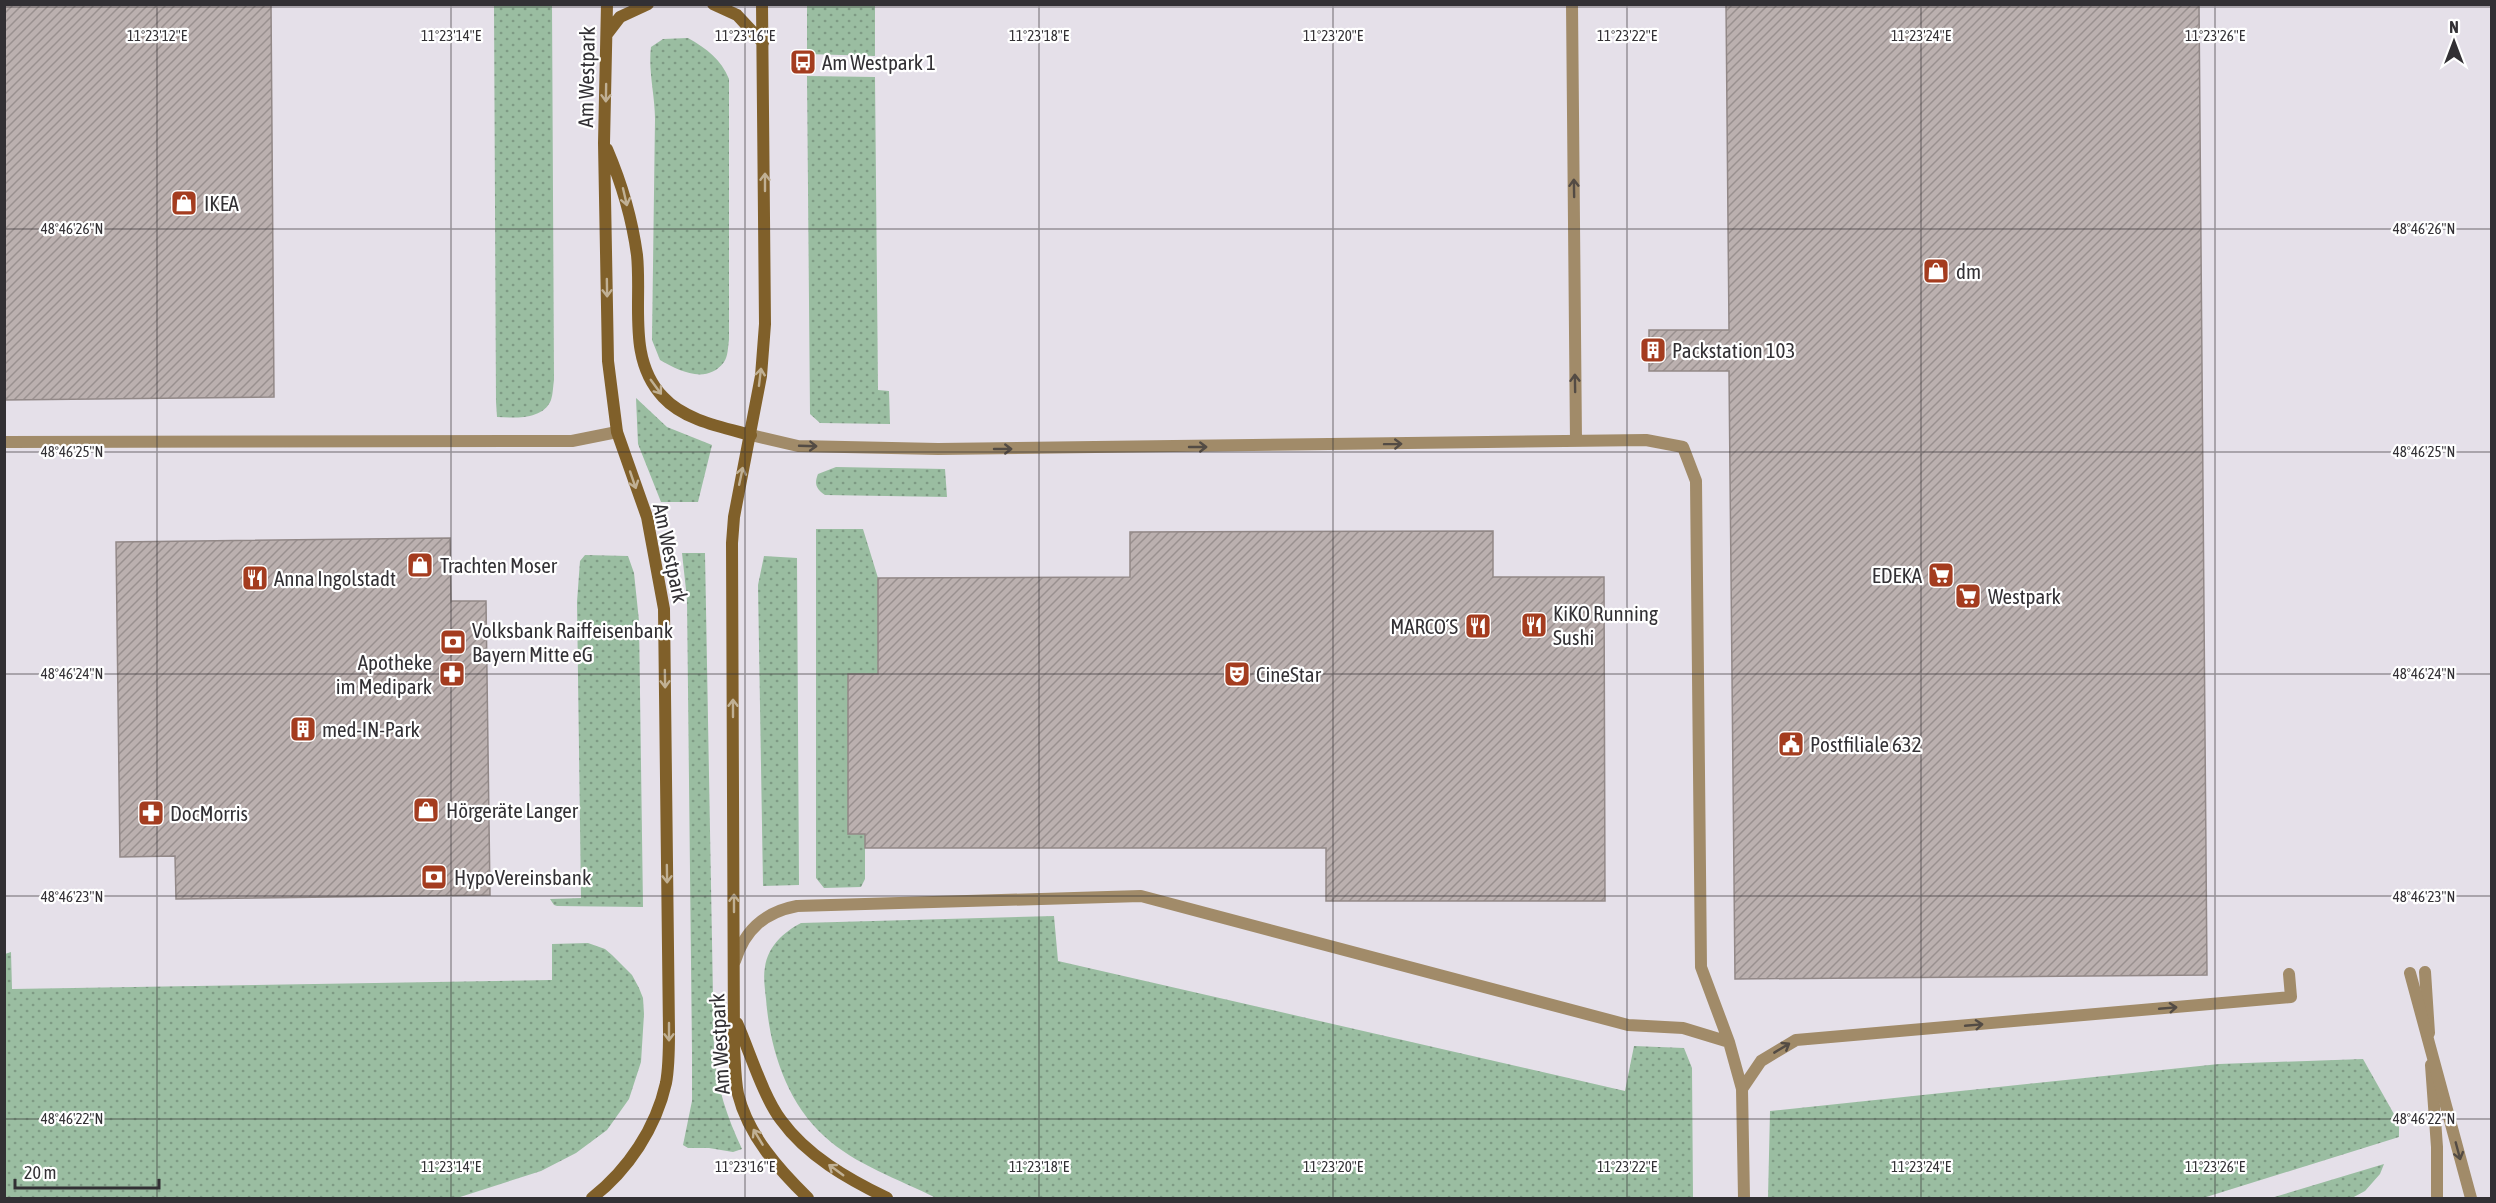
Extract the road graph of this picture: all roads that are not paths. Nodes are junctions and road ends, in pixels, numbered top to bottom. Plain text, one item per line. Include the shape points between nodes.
1 (607, 4) edge
2 (648, 4) edge
3 (714, 4) edge
4 (762, 4) edge
5 (1572, 4) edge
6 (607, 34) junction
7 (763, 43) junction
8 (604, 143) junction
9 (617, 432) junction
10 (751, 435) junction
11 (1576, 441) junction
12 (4, 442) edge
13 (735, 962) junction
14 (2425, 972) dead end
15 (2410, 973) dead end
16 (2289, 974) dead end
17 (736, 1019) junction
18 (1729, 1042) junction
19 (1742, 1089) junction
20 (592, 1198) edge
21 (808, 1198) edge
22 (887, 1198) edge
23 (1744, 1198) edge
24 (2437, 1198) edge
25 (2471, 1198) edge

1 - 6 main road, Am Westpark
2 - 6 main road via 620,17
3 - 7 main road via 737,15
4 - 7 main road, Am Westpark
11 -> 5 lane
6 -> 8 main road, Am Westpark
10 -> 7 main road, Am Westpark via 765,324
8 -> 9 main road, Am Westpark via 608,361
8 -> 10 main road via 622,185 632,223 637,257 638,338 650,379 663,398 684,412
9 - 12 lane via 572,441
9 -> 20 main road, Am Westpark via 647,517 664,609 669,1055 666,1082 647,1131 632,1158
10 -> 11 lane via 798,446 938,449
13 -> 10 main road, Am Westpark via 732,543 735,508
11 - 18 lane via 1646,441 1683,447 1696,481 1701,967
13 - 17 main road, Am Westpark
13 - 18 lane via 751,928 784,908 1141,896 1628,1025 1683,1028
14 - 24 lane
15 -> 25 lane, bridge
19 -> 16 lane via 1761,1061 1796,1040 2291,997
21 -> 17 main road, Am Westpark via 773,1161 747,1120 735,1071
22 -> 17 main road via 841,1174 808,1149 780,1120
18 - 19 lane
19 - 23 lane

